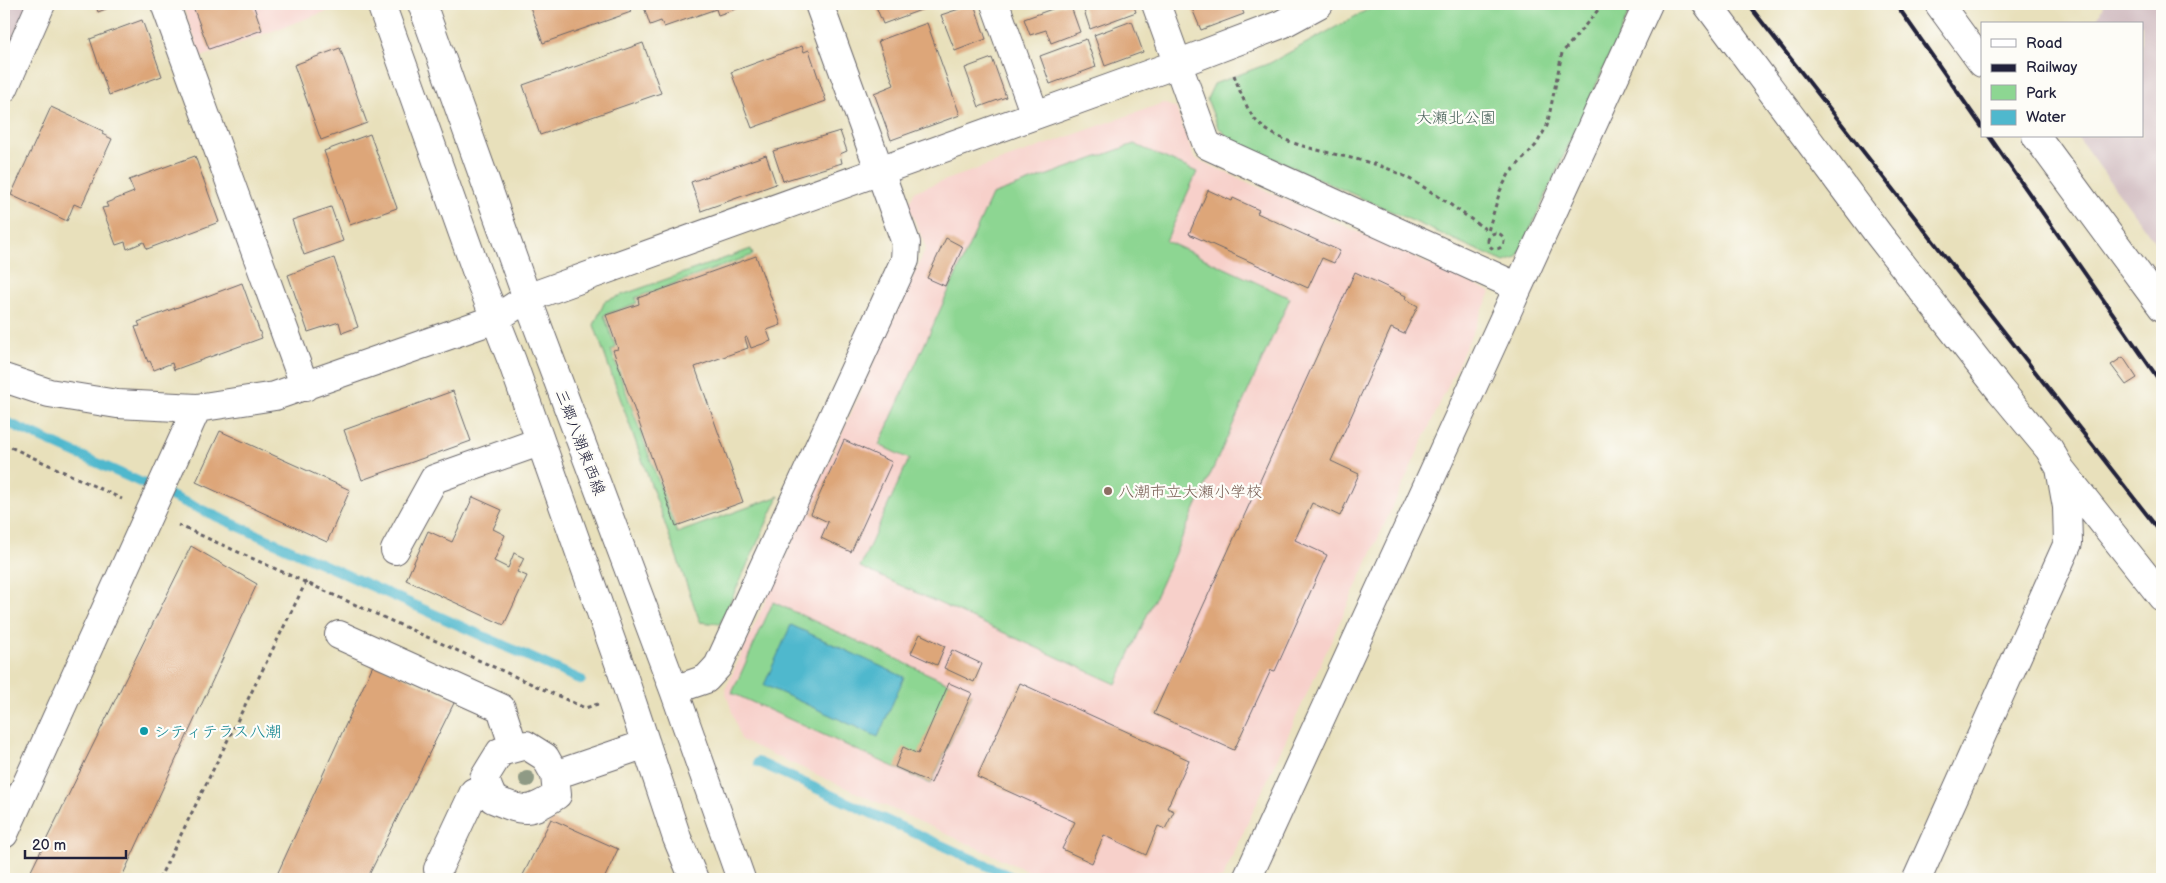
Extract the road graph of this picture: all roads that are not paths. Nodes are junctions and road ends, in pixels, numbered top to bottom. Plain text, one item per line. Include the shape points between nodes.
1 (41, 4) edge
2 (165, 4) edge
3 (381, 4) edge
4 (422, 4) edge
5 (819, 4) edge
6 (995, 4) edge
7 (1156, 4) edge
8 (1319, 4) edge
9 (1648, 4) edge
10 (1707, 4) edge
11 (1946, 6) edge
12 (1981, 61) edge
13 (1177, 64) junction
14 (4, 88) edge
15 (1035, 115) junction
16 (2037, 138) edge
17 (880, 171) junction
18 (1518, 287) junction
19 (527, 298) junction
20 (2162, 307) edge
21 (495, 319) junction
22 (4, 378) edge
23 (305, 387) junction
24 (197, 408) junction
25 (539, 442) junction
26 (2060, 468) junction
27 (395, 550) dead end
28 (2162, 597) edge
29 (339, 634) dead end
30 (674, 690) junction
31 (646, 744) junction
32 (514, 748) junction
33 (555, 775) junction
34 (488, 787) junction
35 (4, 834) edge
36 (438, 869) dead end
37 (694, 879) edge
38 (741, 879) edge
39 (1246, 879) edge
40 (1917, 879) edge

1 - 14 street
2 - 23 street
3 - 21 street
4 - 19 street, 三郷八潮東西線
5 - 17 street
6 - 15 street
7 - 13 street
8 - 13 street via 1282,24
9 - 18 street
10 - 26 street via 1878,235 2049,448
11 - 12 street
13 - 15 street
13 - 18 street via 1207,145
15 - 17 street
16 - 20 street
17 - 19 street
17 - 30 street via 906,243 905,260 718,666 706,680
18 - 39 street
19 - 21 street
19 - 30 street, 三郷八潮東西線
21 - 23 street
21 - 25 street
22 - 24 street via 49,393 108,402
23 - 24 street via 275,396
24 - 35 street
25 - 27 street via 434,479
25 - 31 street
26 - 28 street
26 - 40 street via 2067,506 2068,543
29 - 32 street via 502,708
30 - 38 street, 三郷八潮東西線
31 - 33 street
31 - 37 street
32 - 33 street via 526,744 545,757
32 - 34 street via 500,752 484,778
33 - 34 street via 557,795 539,807 520,810 493,798
34 - 36 street via 474,792

